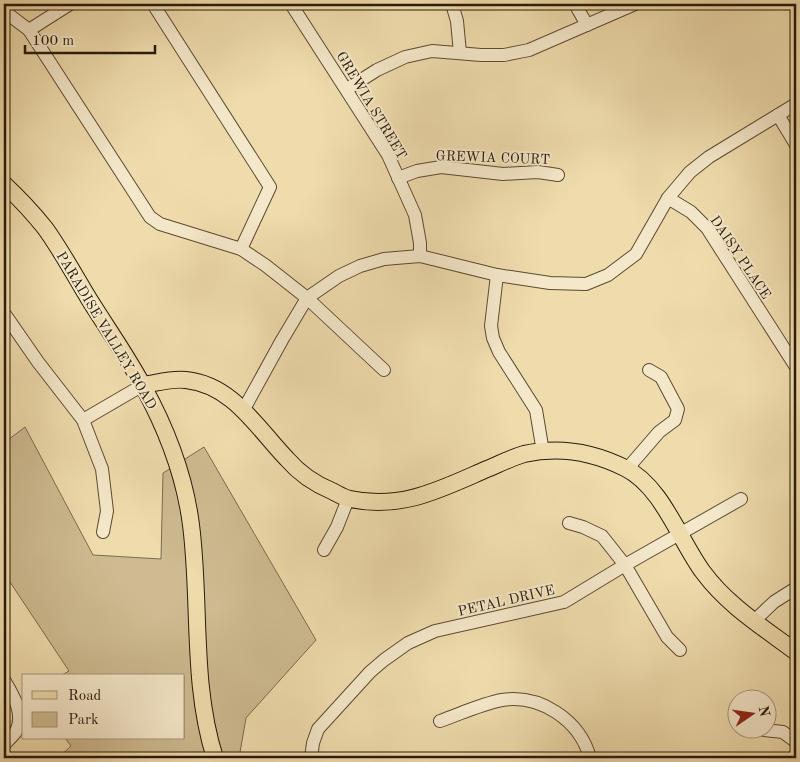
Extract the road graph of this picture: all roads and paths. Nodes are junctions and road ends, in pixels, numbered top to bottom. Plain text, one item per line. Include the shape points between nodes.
1 (70, 4) edge
2 (153, 4) edge
3 (292, 4) edge
4 (452, 4) edge
5 (575, 4) edge
6 (635, 4) edge
7 (4, 11) edge
8 (587, 25) junction
9 (28, 30) junction
10 (460, 53) junction
11 (347, 89) junction
12 (796, 104) edge
13 (778, 116) junction
14 (796, 145) edge
15 (558, 174) dead end
16 (398, 178) junction
17 (4, 184) edge
18 (668, 198) junction
19 (240, 249) junction
20 (420, 256) junction
21 (497, 275) junction
22 (307, 298) junction
23 (4, 313) edge
24 (796, 367) edge
25 (384, 370) dead end
26 (649, 370) dead end
27 (143, 385) junction
28 (244, 409) junction
29 (83, 420) junction
30 (543, 452) junction
31 (627, 469) junction
32 (348, 498) junction
33 (741, 499) dead end
34 (569, 523) dead end
35 (103, 532) dead end
36 (680, 534) junction
37 (324, 550) dead end
38 (624, 565) junction
39 (796, 588) edge
40 (754, 621) junction
41 (680, 650) dead end
42 (796, 652) edge
43 (4, 680) edge
44 (440, 721) dead end
45 (778, 731) edge
46 (796, 742) edge
47 (4, 745) edge
48 (215, 758) edge
49 (311, 758) edge
50 (590, 758) edge

1 - 9 street
2 - 19 street via 270,186
3 - 11 street, GREWIA STREET
4 - 10 street
5 - 8 street
6 - 8 street
7 - 9 street
8 - 10 street via 529,50 504,54
9 - 19 street via 150,217 160,224
10 - 11 street via 432,51 405,57
11 - 16 street, GREWIA STREET
12 - 13 street
13 - 14 street
13 - 18 street via 709,157 690,172
15 - 16 street, GREWIA COURT via 503,174 441,167
16 - 20 street, GREWIA STREET via 415,214
17 - 27 main road, PARADISE VALLEY ROAD via 45,229
18 - 21 street via 636,254 608,275 586,284 550,284
18 - 24 street, DAISY PLACE via 692,212 707,228
19 - 22 street
20 - 21 street
20 - 22 street via 384,259 360,266
21 - 30 street via 491,326 493,338 536,410
22 - 25 street
22 - 28 street
23 - 29 street
26 - 31 street via 661,377 678,409 675,420 659,432
27 - 28 main road via 174,379 207,384
27 - 29 street
27 - 48 main road, PARADISE VALLEY ROAD via 175,459 186,497 196,579 197,645 204,706
28 - 32 main road via 302,474
29 - 35 street via 102,470 107,511
30 - 31 main road via 584,453
30 - 32 main road via 524,454 416,498 368,502
31 - 36 main road via 656,497
32 - 37 street
33 - 36 street, PETAL DRIVE
34 - 38 street via 602,536
36 - 38 street, PETAL DRIVE
36 - 40 main road via 703,572 724,597
38 - 41 street via 668,637
38 - 49 street, PETAL DRIVE via 564,602 435,631 408,643 377,666 318,729
39 - 40 street via 774,602
40 - 42 main road
43 - 47 street via 17,702 19,714 15,732
44 - 50 street via 500,700 531,702 550,709 567,721 580,736
45 - 46 street

